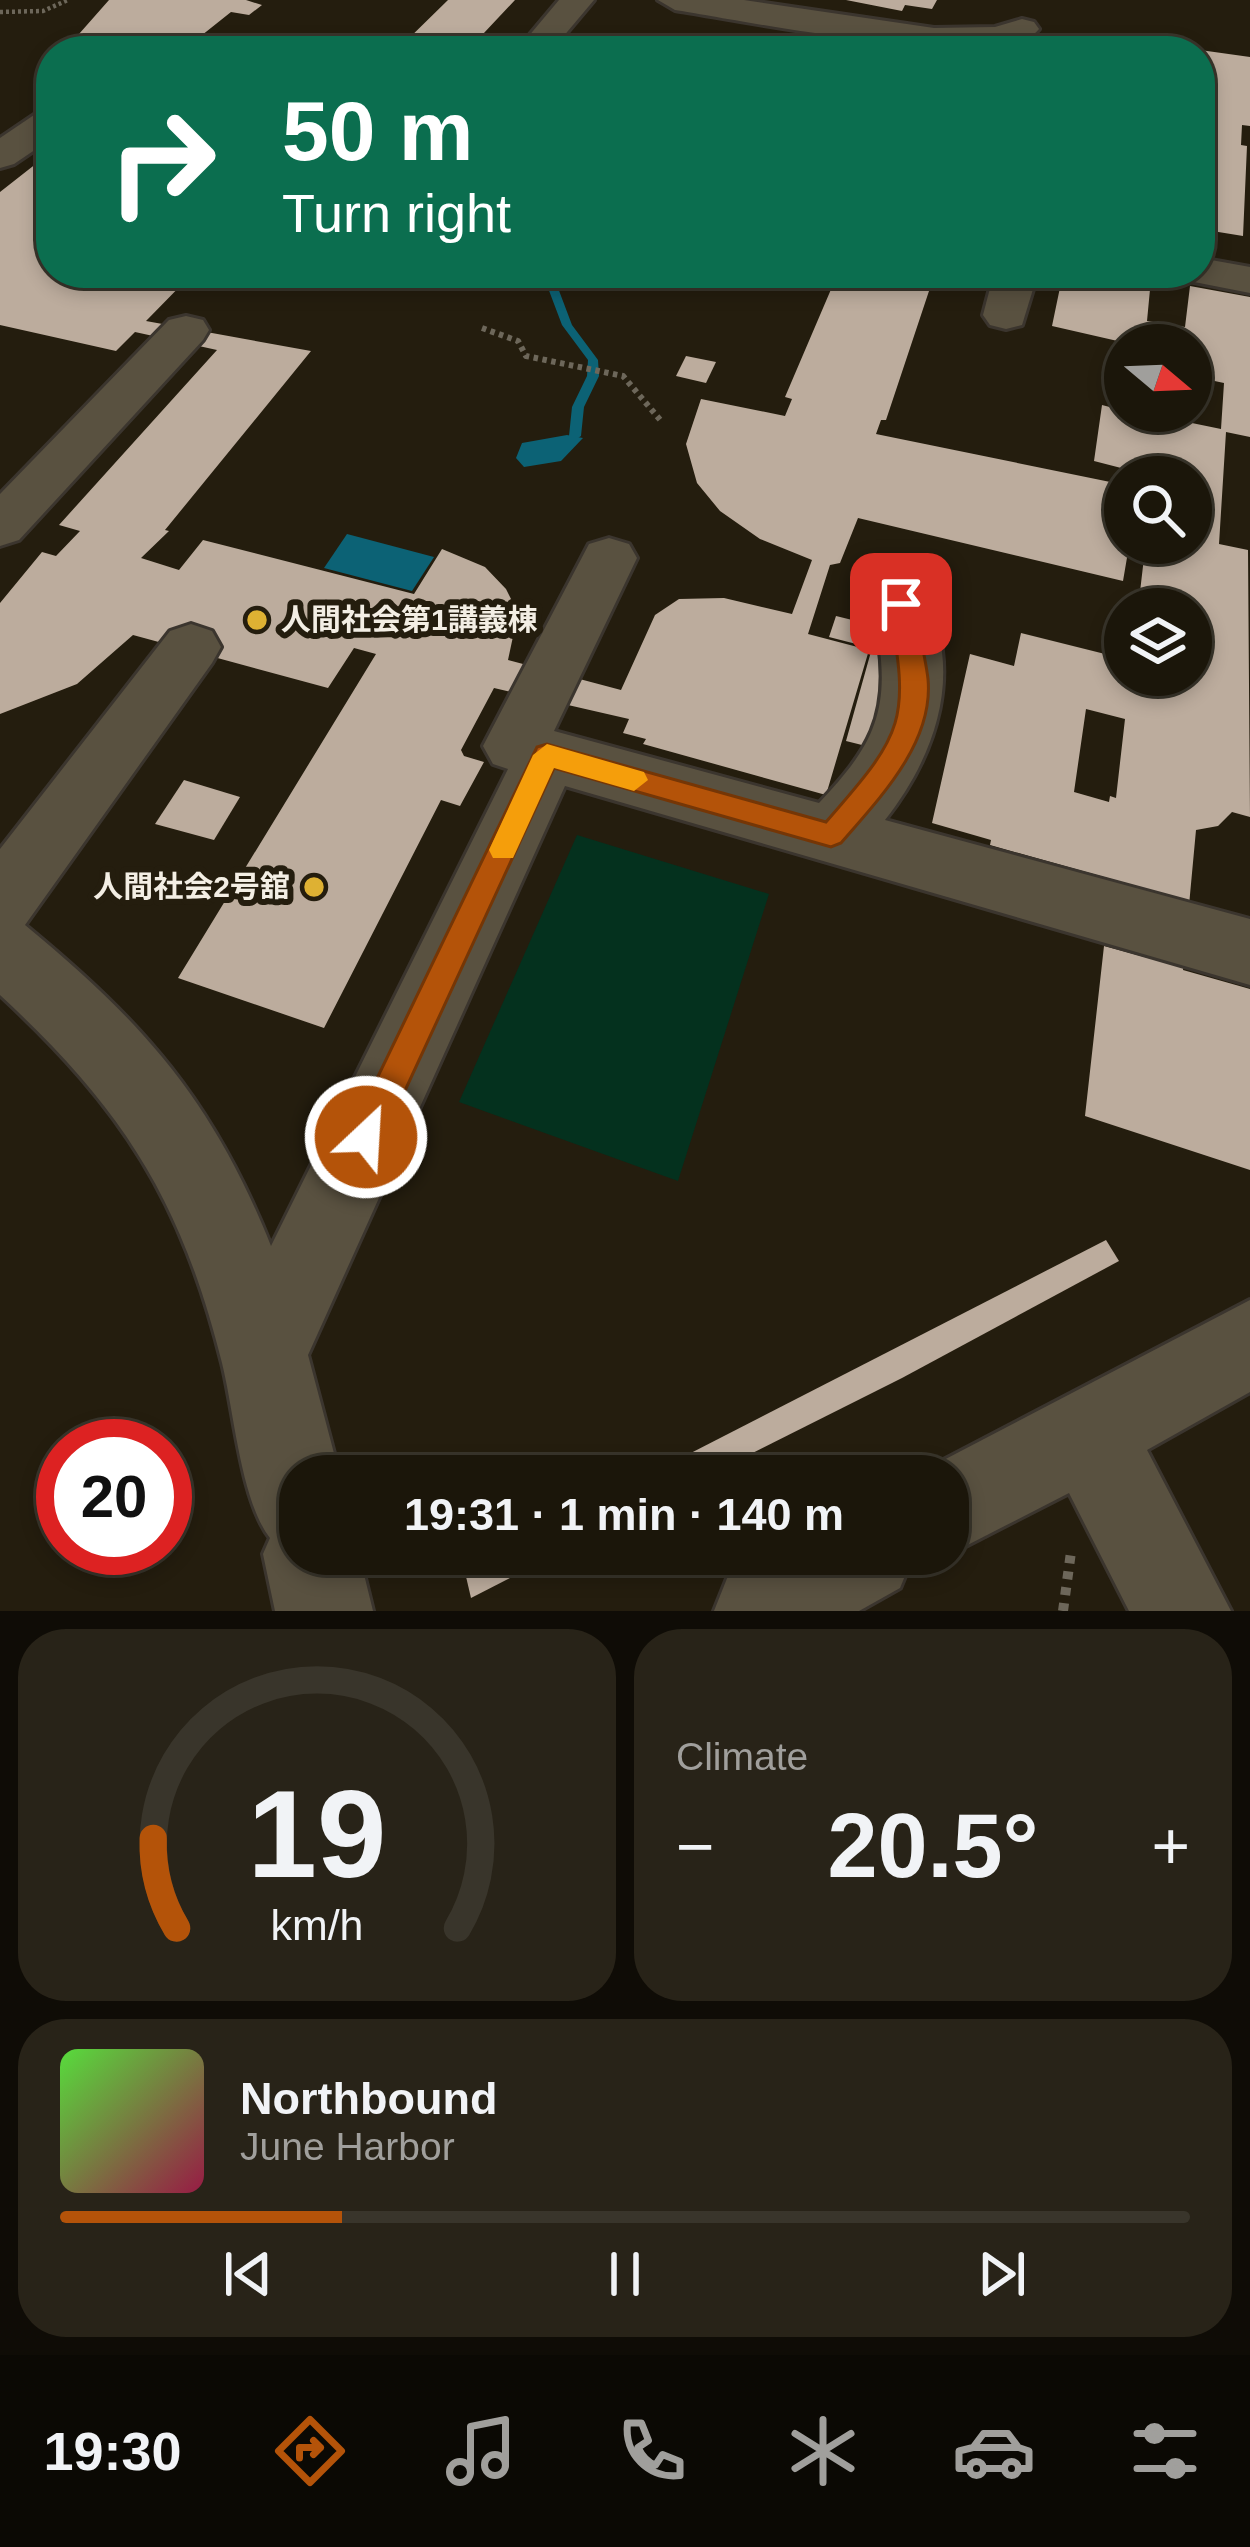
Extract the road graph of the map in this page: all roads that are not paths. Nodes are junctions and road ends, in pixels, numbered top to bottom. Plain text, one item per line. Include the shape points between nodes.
1 (577, 0) edge
2 (675, 0) edge
3 (545, 36) edge
4 (920, 36) edge
5 (36, 131) edge
6 (0, 156) edge
7 (1215, 274) edge
8 (1250, 280) edge
9 (186, 330) dead end
10 (0, 527) edge
11 (609, 558) dead end
12 (901, 604) dead end
13 (191, 647) dead end
14 (547, 755) junction
15 (831, 835) junction
16 (0, 902) edge
17 (0, 948) edge
18 (1250, 952) edge
19 (1250, 1344) edge
20 (266, 1348) junction
21 (1087, 1431) junction
22 (289, 1455) edge
23 (969, 1496) edge
24 (316, 1575) edge
25 (828, 1575) edge
26 (324, 1611) edge
27 (763, 1611) edge
28 (1183, 1611) edge

1 - 3 lane
2 - 4 lane
5 - 6 lane
7 - 8 lane
9 - 10 lane
11 - 14 lane via 515,746
12 - 15 lane via 916,682 913,712 887,770
13 - 16 lane
14 - 15 lane
14 - 20 lane
15 - 18 lane
17 - 20 lane via 135,1079 187,1159
19 - 21 lane
20 - 22 lane
21 - 23 lane
21 - 28 lane
24 - 26 lane
25 - 27 lane

